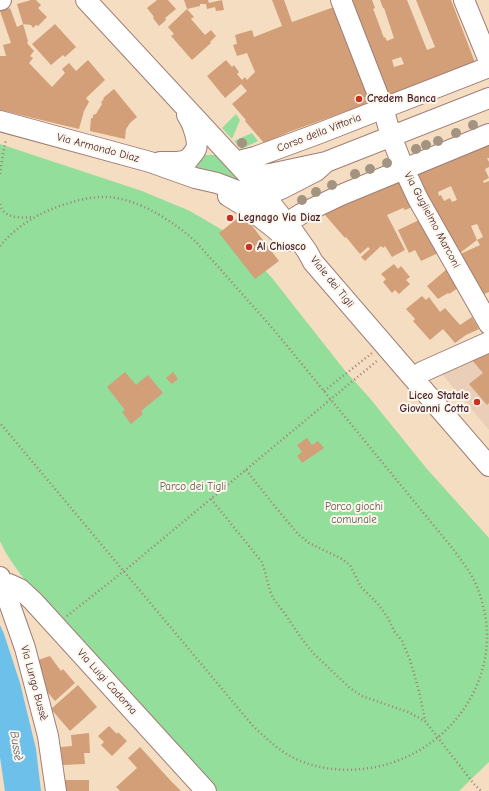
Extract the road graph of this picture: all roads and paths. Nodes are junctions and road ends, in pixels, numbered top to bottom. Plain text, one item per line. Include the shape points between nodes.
1 (341, 0) edge
2 (464, 0) edge
3 (88, 1) edge
4 (489, 61) edge
5 (489, 67) edge
6 (176, 98) junction
7 (489, 98) edge
8 (383, 108) junction
9 (5, 123) edge
10 (489, 134) edge
11 (391, 136) junction
12 (150, 162) junction
13 (326, 162) junction
14 (404, 169) junction
15 (243, 170) junction
16 (0, 174) edge
17 (195, 178) junction
18 (264, 195) junction
19 (0, 204) edge
20 (36, 217) junction
21 (287, 223) junction
22 (0, 246) edge
23 (313, 262) junction
24 (489, 324) edge
25 (489, 342) edge
26 (381, 351) junction
27 (414, 378) junction
28 (324, 391) junction
29 (331, 399) junction
30 (0, 423) edge
31 (489, 466) edge
32 (246, 470) junction
33 (211, 499) junction
34 (124, 571) junction
35 (2, 582) edge
36 (55, 625) junction
37 (426, 721) junction
38 (439, 738) junction
39 (56, 791) edge
40 (206, 791) edge
41 (481, 791) edge

1 - 8 street, Via Guglielmo Marconi
2 - 4 street
3 - 6 street, Viale dei Tigli
5 - 8 street, Corso della Vittoria
6 - 12 street, Viale dei Tigli via 190,119 196,139 196,150 188,160
6 - 15 street, Viale dei Tigli
7 - 11 street
8 - 11 street, Via Guglielmo Marconi
8 - 15 street, Corso della Vittoria via 256,157 242,160
9 - 12 street, Via Armando Diaz
9 - 16 path
10 - 14 street
11 - 13 street
11 - 14 street, Via Guglielmo Marconi
12 - 17 street, Via Armando Diaz
13 - 15 street via 270,174
13 - 18 street via 316,171
14 - 21 street via 341,195
14 - 24 street, Via Guglielmo Marconi via 418,199
15 - 18 street, Viale dei Tigli
17 - 18 street, Via Armando Diaz via 251,196
17 - 23 street, Via Armando Diaz via 260,217
18 - 21 street, Viale dei Tigli
19 - 20 path via 8,215
20 - 22 path via 14,231
20 - 28 path via 75,202 109,198 139,206 171,222 197,243
21 - 23 street, Viale dei Tigli
23 - 26 street, Viale dei Tigli
25 - 27 street
26 - 27 street, Viale dei Tigli
26 - 28 path
26 - 29 path
27 - 31 street, Viale dei Tigli
28 - 29 path
29 - 32 path
29 - 38 path via 465,564 482,602 487,641 479,678 463,710
30 - 34 path
32 - 33 path
32 - 37 path via 277,510 309,543 342,559 350,566 361,587 378,604 402,641 410,660
33 - 34 path
33 - 37 path via 262,562 273,598 313,653 362,696
34 - 36 path
34 - 38 path via 253,726 294,758 328,768 366,769 409,756
35 - 36 street, Via Luigi Cadorna via 20,588
35 - 39 street, Via Lungo Bussè via 25,648 48,736
36 - 40 street, Via Luigi Cadorna
37 - 38 path
38 - 41 path

